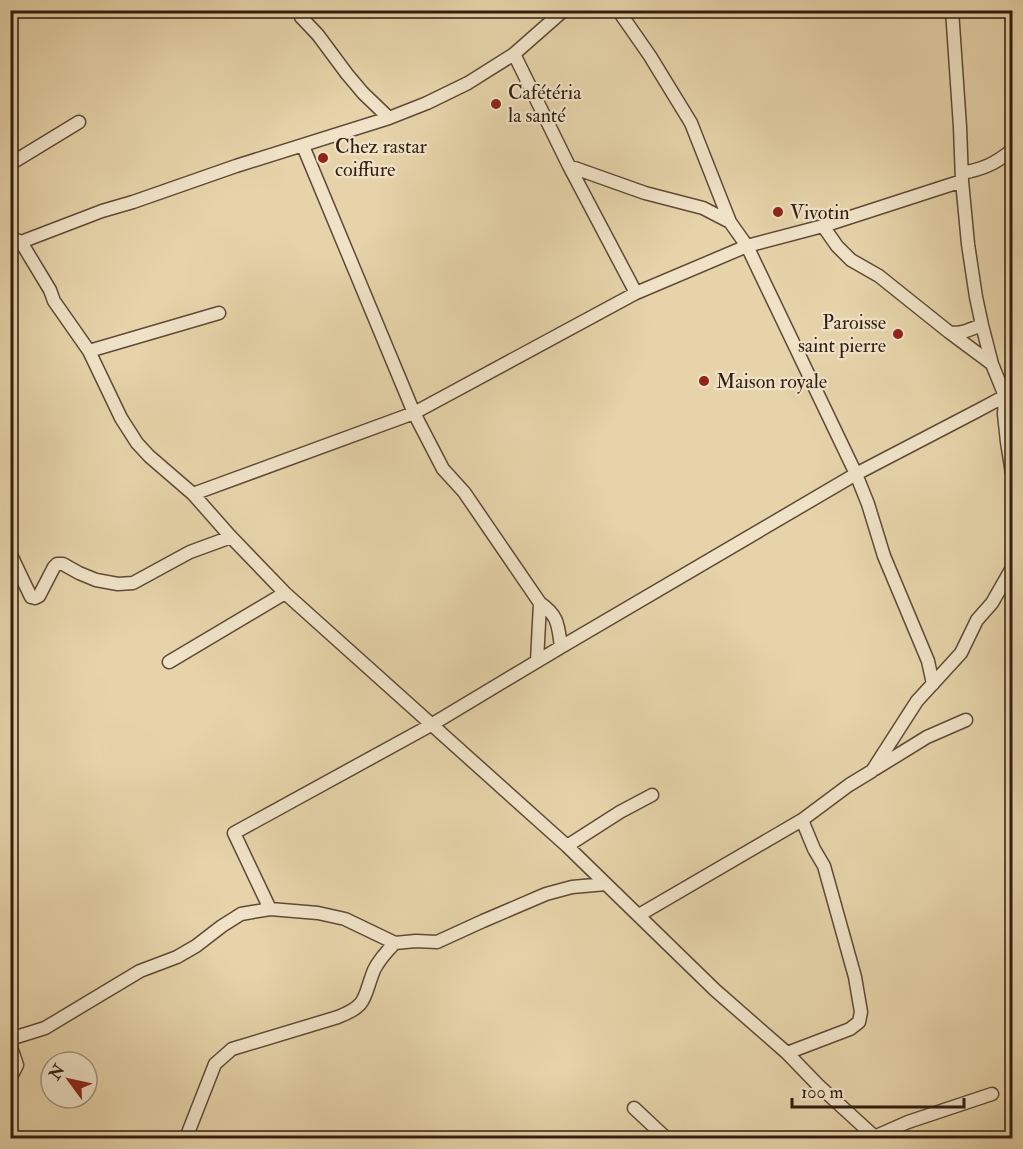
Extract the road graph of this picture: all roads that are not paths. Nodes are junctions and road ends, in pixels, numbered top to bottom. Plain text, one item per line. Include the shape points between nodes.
1 (299, 10) edge
2 (564, 10) edge
3 (618, 10) edge
4 (951, 10) edge
5 (514, 54) junction
6 (389, 118) junction
7 (79, 122) dead end
8 (303, 146) junction
9 (1012, 150) edge
10 (10, 164) edge
11 (569, 166) junction
12 (962, 177) junction
13 (730, 222) junction
14 (823, 226) junction
15 (16, 240) edge
16 (747, 246) junction
17 (636, 294) junction
18 (219, 313) dead end
19 (982, 325) junction
20 (949, 332) junction
21 (89, 351) junction
22 (992, 364) junction
23 (1010, 392) edge
24 (414, 413) junction
25 (1012, 473) edge
26 (856, 474) junction
27 (193, 494) junction
28 (231, 537) junction
29 (10, 553) edge
30 (1012, 568) edge
31 (285, 593) junction
32 (540, 603) junction
33 (561, 646) junction
34 (169, 662) dead end
35 (537, 662) junction
36 (933, 684) junction
37 (966, 720) dead end
38 (431, 725) junction
39 (872, 771) junction
40 (652, 795) dead end
41 (801, 820) junction
42 (567, 846) junction
43 (606, 884) junction
44 (270, 909) junction
45 (639, 915) junction
46 (395, 944) junction
47 (10, 1039) edge
48 (10, 1044) edge
49 (787, 1053) junction
50 (10, 1079) edge
51 (992, 1094) dead end
52 (634, 1108) dead end
53 (186, 1138) edge
54 (666, 1138) edge
55 (875, 1138) edge

1 - 6 street via 347,74
2 - 5 street
3 - 13 street via 691,123
4 - 12 street
5 - 6 street via 468,83
5 - 11 street
6 - 8 street
7 - 10 street
8 - 15 street
8 - 24 street
9 - 12 street via 996,163
11 - 13 street via 702,208
11 - 17 street
12 - 14 street
12 - 19 street
13 - 16 street
14 - 16 street
14 - 20 street via 843,254 879,276
15 - 21 street
16 - 17 street
16 - 26 street
17 - 24 street
18 - 21 street
19 - 20 street via 964,332
19 - 22 street
20 - 22 street
21 - 27 street via 136,443
22 - 23 street
23 - 25 street via 1004,414
23 - 26 street
24 - 27 street
24 - 32 street via 443,469 464,492
26 - 33 street
26 - 36 street via 884,556 928,661
27 - 28 street
28 - 29 street via 190,552 134,583 96,580 57,564 35,598 31,597
28 - 31 street
30 - 36 street via 977,620 961,653
31 - 34 street
31 - 38 street
32 - 33 street via 557,622
32 - 35 street
33 - 35 street
35 - 38 street
36 - 39 street via 917,701
37 - 39 street via 927,737
38 - 42 street
38 - 44 street via 234,833
39 - 41 street
40 - 42 street
41 - 45 street
41 - 49 street via 824,866 861,1012 859,1022 850,1029
42 - 43 street
43 - 45 street
43 - 46 street via 546,894 437,942
44 - 46 street via 318,912 345,919
44 - 47 street via 241,914 177,957 140,971 45,1028
45 - 49 street via 715,990
46 - 53 street via 375,969 365,998 350,1013 232,1048 215,1064
48 - 50 street via 17,1065
49 - 55 street
51 - 55 street via 908,1122
52 - 54 street

